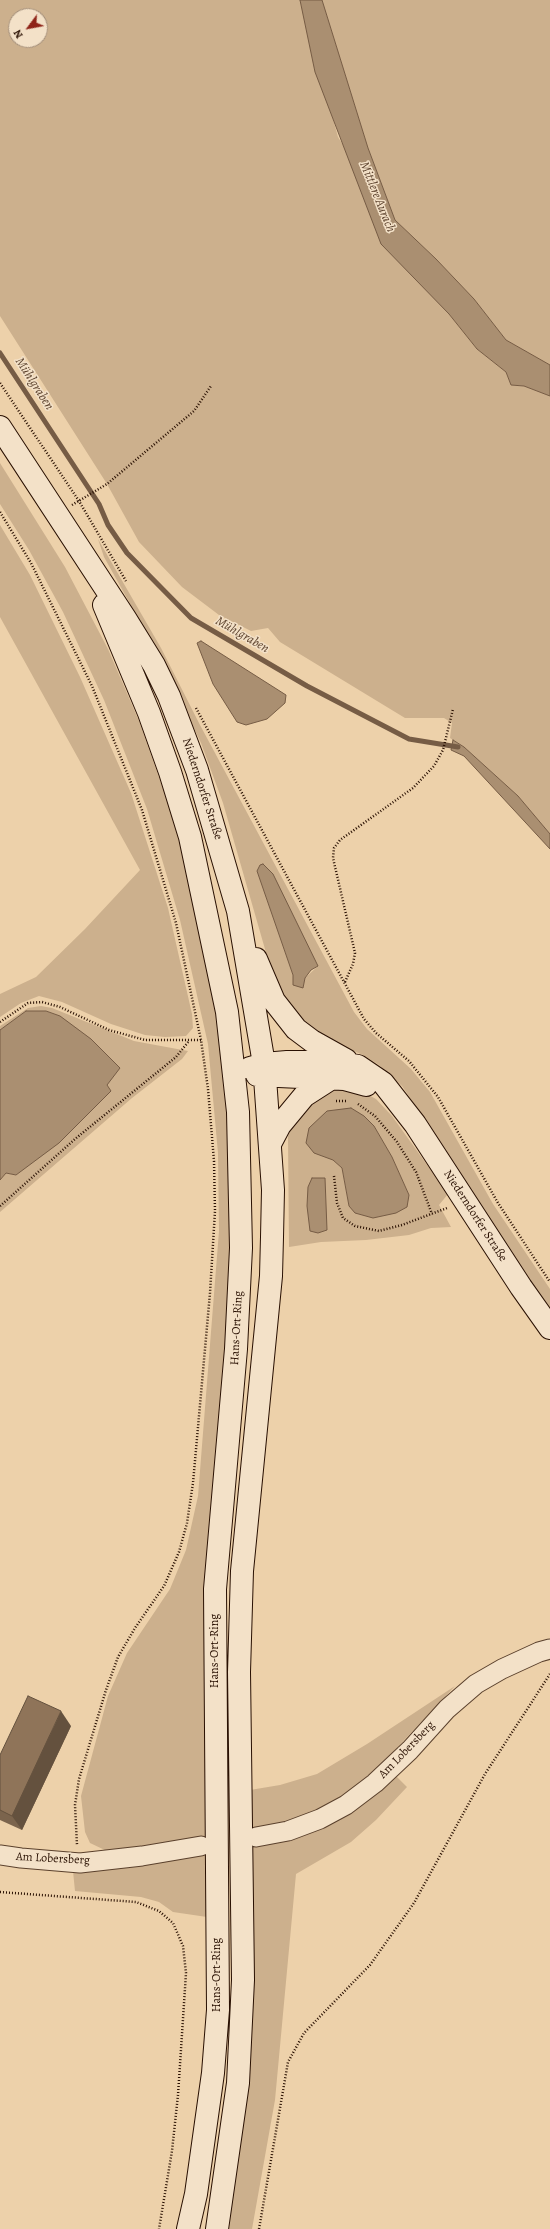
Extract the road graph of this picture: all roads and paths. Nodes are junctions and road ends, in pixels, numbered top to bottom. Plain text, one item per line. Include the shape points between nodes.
1 (0, 383) edge
2 (211, 386) dead end
3 (0, 427) edge
4 (86, 497) dead end
5 (0, 512) edge
6 (74, 540) junction
7 (130, 588) dead end
8 (193, 702) dead end
9 (453, 709) dead end
10 (238, 912) junction
11 (345, 983) junction
12 (0, 1022) edge
13 (201, 1040) junction
14 (189, 1041) junction
15 (358, 1066) junction
16 (265, 1070) junction
17 (235, 1072) junction
18 (332, 1078) junction
19 (336, 1101) dead end
20 (350, 1101) dead end
21 (357, 1104) dead end
22 (400, 1104) junction
23 (270, 1144) junction
24 (334, 1176) dead end
25 (464, 1200) junction
26 (0, 1206) edge
27 (432, 1214) junction
28 (550, 1282) edge
29 (550, 1328) edge
30 (550, 1649) edge
31 (550, 1674) edge
32 (256, 1837) dead end
33 (201, 1846) dead end
34 (0, 1854) edge
35 (80, 1863) junction
36 (0, 1892) edge
37 (159, 2229) edge
38 (188, 2229) edge
39 (217, 2229) edge
40 (259, 2229) edge

1 - 7 path via 79,501
2 - 4 path via 194,411
3 - 6 main road, Niederndorfer Straße
5 - 13 path via 31,563 92,686 142,810 176,923
6 - 10 main road, Niederndorfer Straße via 150,658 169,696 197,770
6 - 17 main road, Niederndorfer Straße via 120,642 173,780 203,893 227,1012
8 - 11 path
9 - 11 path via 443,750 434,766 413,788 340,840 334,848 333,858 355,953
10 - 15 main road via 260,971 282,1013 312,1042
10 - 16 main road, Niederndorfer Straße
11 - 28 path via 364,1019 376,1033 409,1061 438,1096 498,1203
12 - 14 path via 28,1003 42,1002 60,1007 109,1030 146,1040
13 - 14 path
13 - 35 path via 214,1161 215,1211 193,1483 187,1523 179,1552 164,1586 118,1657 79,1779 75,1805 76,1841
14 - 26 path via 176,1057 75,1139
15 - 16 main road, Niederndorfer Straße via 324,1061
15 - 22 main road, Niederndorfer Straße via 383,1083
16 - 17 main road, Niederndorfer Straße
16 - 18 main road, Niederndorfer Straße
16 - 23 main road, Hans-Ort-Ring
17 - 38 main road, Hans-Ort-Ring via 241,1248 236,1349 215,1589 218,2010 212,2081 196,2194
18 - 22 main road, Niederndorfer Straße via 357,1081 371,1086
18 - 23 main road via 304,1096 280,1125
19 - 20 path
21 - 27 path via 375,1116 397,1142 416,1172
22 - 25 main road, Niederndorfer Straße
23 - 39 main road, Hans-Ort-Ring via 273,1190 271,1276 242,1571 239,1672 242,2004 238,2083
24 - 27 path via 337,1203 341,1213 354,1226 379,1231
25 - 27 path
25 - 29 main road, Niederndorfer Straße
30 - 32 street, Am Lobersberg via 502,1669 476,1684 447,1709 410,1750 346,1805 320,1819 288,1831
31 - 40 path via 485,1774 414,1903 370,1965 304,2033 288,2062
33 - 35 street, Am Lobersberg
34 - 35 street, Am Lobersberg
36 - 37 path via 136,1902 159,1911 173,1923 183,1946 186,1972 178,2103

